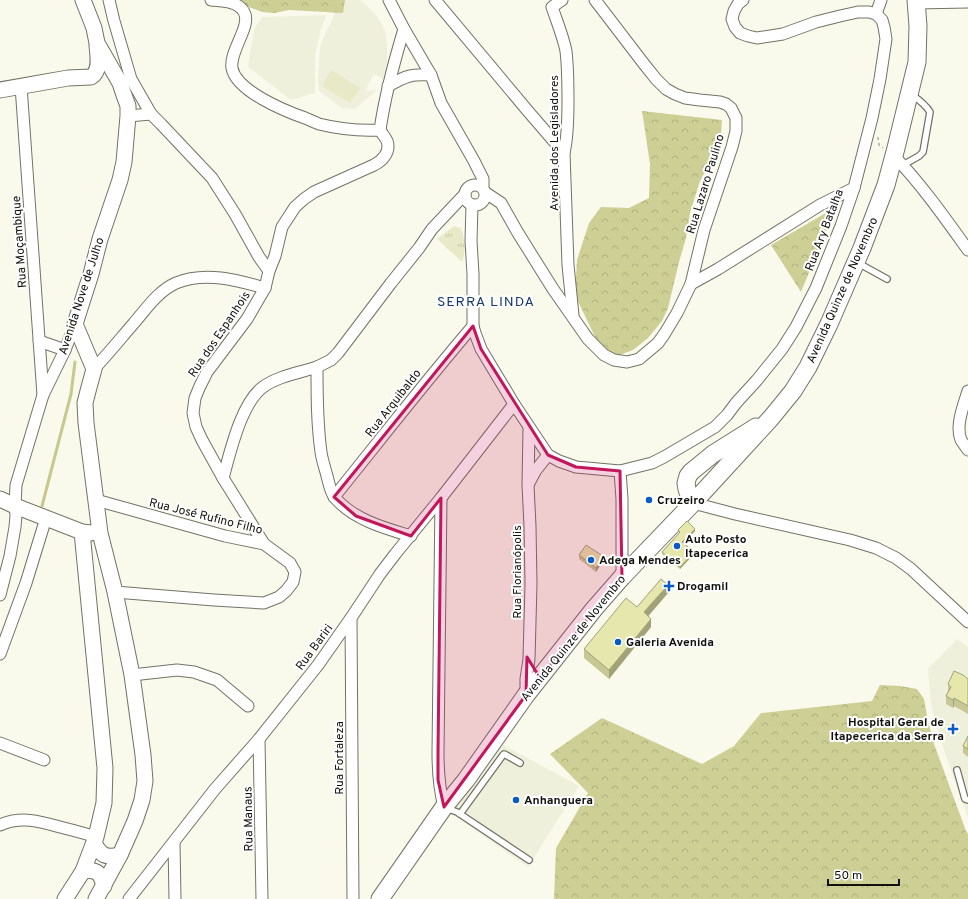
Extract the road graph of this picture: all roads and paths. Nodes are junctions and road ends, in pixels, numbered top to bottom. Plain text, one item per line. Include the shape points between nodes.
1 (83, 0) edge
2 (109, 0) edge
3 (211, 0) edge
4 (389, 0) edge
5 (435, 0) edge
6 (562, 0) edge
7 (595, 0) edge
8 (743, 0) edge
9 (881, 0) edge
10 (916, 1) edge
11 (968, 2) edge
12 (549, 4) edge
13 (876, 14) junction
14 (404, 29) junction
15 (97, 43) junction
16 (431, 75) junction
17 (125, 81) junction
18 (21, 86) junction
19 (388, 86) junction
20 (0, 90) edge
21 (910, 94) junction
22 (151, 114) junction
23 (128, 116) junction
24 (380, 130) junction
25 (878, 137) dead end
26 (564, 153) junction
27 (898, 156) junction
28 (854, 188) junction
29 (476, 197) junction
30 (968, 250) edge
31 (856, 262) junction
32 (269, 271) junction
33 (887, 279) dead end
34 (691, 284) junction
35 (265, 288) junction
36 (573, 317) junction
37 (75, 324) junction
38 (473, 326) junction
39 (39, 342) junction
40 (65, 350) junction
41 (317, 367) junction
42 (94, 369) junction
43 (968, 391) edge
44 (43, 395) junction
45 (514, 404) junction
46 (771, 418) junction
47 (529, 428) junction
48 (968, 450) edge
49 (548, 455) junction
50 (620, 471) junction
51 (223, 478) junction
52 (528, 485) junction
53 (334, 497) junction
54 (441, 498) junction
55 (0, 499) edge
56 (96, 500) junction
57 (693, 503) junction
58 (15, 506) junction
59 (46, 518) junction
60 (82, 532) junction
61 (100, 533) junction
62 (411, 536) junction
63 (264, 544) junction
64 (622, 577) junction
65 (115, 592) junction
66 (0, 595) edge
67 (352, 618) junction
68 (968, 622) edge
69 (0, 654) edge
70 (529, 659) junction
71 (132, 675) junction
72 (540, 678) junction
73 (526, 695) junction
74 (248, 706) dead end
75 (259, 739) junction
76 (0, 743) edge
77 (44, 760) dead end
78 (520, 763) dead end
79 (957, 770) dead end
80 (482, 771) junction
81 (968, 800) edge
82 (444, 807) junction
83 (460, 814) junction
84 (0, 825) edge
85 (95, 840) junction
86 (174, 842) junction
87 (120, 855) junction
88 (529, 860) dead end
89 (83, 871) junction
90 (104, 886) junction
91 (65, 899) edge
92 (96, 899) edge
93 (128, 899) edge
94 (175, 899) edge
95 (262, 899) edge
96 (353, 899) edge
97 (380, 899) edge

1 - 15 main road, Avenida Nove de Julho
2 - 17 street
3 - 24 street via 235,4 244,12 246,24 232,60 232,69 236,77 254,94 277,107 318,124 364,131
4 - 14 street
5 - 26 street
6 - 12 street, Avenida dos Legisladores
7 - 34 street, Rua Lazaro Paulino via 666,89 685,98 726,104 736,118 732,147 704,230
8 - 13 street via 738,4 732,19 740,33 757,38 783,34 816,22 858,12
9 - 13 street
10 - 11 street
10 - 21 main road, Avenida Quinze de Novembro via 917,62
12 - 26 street, Avenida dos Legisladores via 560,28 566,51 568,128
13 - 28 street, Rua Ary Batalha via 882,20 886,39 872,118
14 - 16 street
14 - 19 street
15 - 17 main road, Avenida Nove de Julho
15 - 18 main road via 98,67 91,77
16 - 19 street via 412,75
16 - 29 street via 441,103 483,179
17 - 22 street
17 - 23 main road, Avenida Nove de Julho
18 - 20 main road
18 - 39 street, Rua Moçambique
19 - 24 street
21 - 27 main road, Avenida Quinze de Novembro
21 - 27 lane via 930,112 923,152 919,156
22 - 23 street
22 - 32 street via 212,178
23 - 37 main road, Avenida Nove de Julho via 120,180
24 - 32 street, Rua dos Espanhois via 388,143 385,157 380,162 304,199 282,227
25 - 27 path via 880,147 887,148
26 - 36 street, Avenida dos Legisladores via 568,265
27 - 30 street
27 - 31 main road, Avenida Quinze de Novembro
28 - 34 street via 820,205
28 - 50 street, Rua Ary Batalha via 816,288 782,349 757,380 715,427 658,460
29 - 36 street, Rua Lazaro Paulino via 501,203
29 - 38 street via 471,236
29 - 41 street via 440,220 338,354
31 - 33 lane
31 - 46 main road, Avenida Quinze de Novembro via 808,367
32 - 35 street, Rua dos Espanhois
34 - 36 street, Rua Lazaro Paulino via 665,333 658,343 639,359 627,362 604,355 588,339
35 - 42 street via 225,278 188,280 175,284 163,291
35 - 51 street, Rua dos Espanhois via 247,319 207,372 195,398 196,427
37 - 40 street, Avenida Nove de Julho
37 - 42 main road
38 - 45 street via 481,349
38 - 53 street, Rua Arquibaldo
39 - 40 street
39 - 44 street, Rua Moçambique
40 - 44 street, Avenida Nove de Julho
41 - 51 street via 277,379 253,396 245,409
41 - 53 street via 317,411 321,454
42 - 56 main road via 85,403
43 - 48 street via 959,432
44 - 58 street, Avenida Nove de Julho via 16,485
45 - 47 street
45 - 54 street, Rua Bariri
46 - 57 main road, Avenida Quinze de Novembro
46 - 57 main road via 712,454 691,472 686,483
47 - 49 street
47 - 52 street, Rua Florianópolis
49 - 50 street, Rua Ary Batalha via 576,467
49 - 52 street
50 - 64 street
51 - 63 street, Rua dos Espanhois
52 - 70 street, Rua Florianópolis
53 - 62 street via 356,516
54 - 62 street, Rua Bariri
54 - 82 street via 438,780
55 - 58 main road
56 - 61 main road
56 - 63 street, Rua José Rufino Filho via 225,536
57 - 64 main road, Avenida Quinze de Novembro
57 - 68 street via 876,548 911,569
58 - 59 main road
58 - 66 street, Avenida Nove de Julho via 15,527
59 - 60 main road
59 - 69 street
60 - 61 main road
60 - 85 main road via 105,768 104,802
61 - 65 main road
62 - 67 street, Rua Bariri via 380,574
63 - 65 street, Rua José Rufino Filho via 290,563 295,572 293,582 286,591 264,603
64 - 72 main road, Avenida Quinze de Novembro
65 - 71 main road
67 - 75 street, Rua Bariri
67 - 96 street, Rua Fortaleza
70 - 72 street
70 - 73 street, Rua Florianópolis
71 - 74 street via 177,670 199,673 217,680
71 - 87 main road via 145,781 142,800
72 - 73 main road, Avenida Quinze de Novembro
73 - 80 main road, Avenida Quinze de Novembro
75 - 86 street, Rua Bariri
75 - 95 street, Rua Manaus
76 - 77 street
78 - 80 lane via 504,754
79 - 81 lane
80 - 82 main road, Avenida Quinze de Novembro
80 - 83 lane
82 - 83 lane
82 - 97 main road, Avenida Quinze de Novembro
83 - 88 lane
84 - 85 street via 6,822 37,820
85 - 87 main road via 98,850 105,856
85 - 89 main road
86 - 93 street, Rua Bariri
86 - 94 street
87 - 90 main road
89 - 90 main road via 98,872
89 - 91 main road
90 - 92 main road

